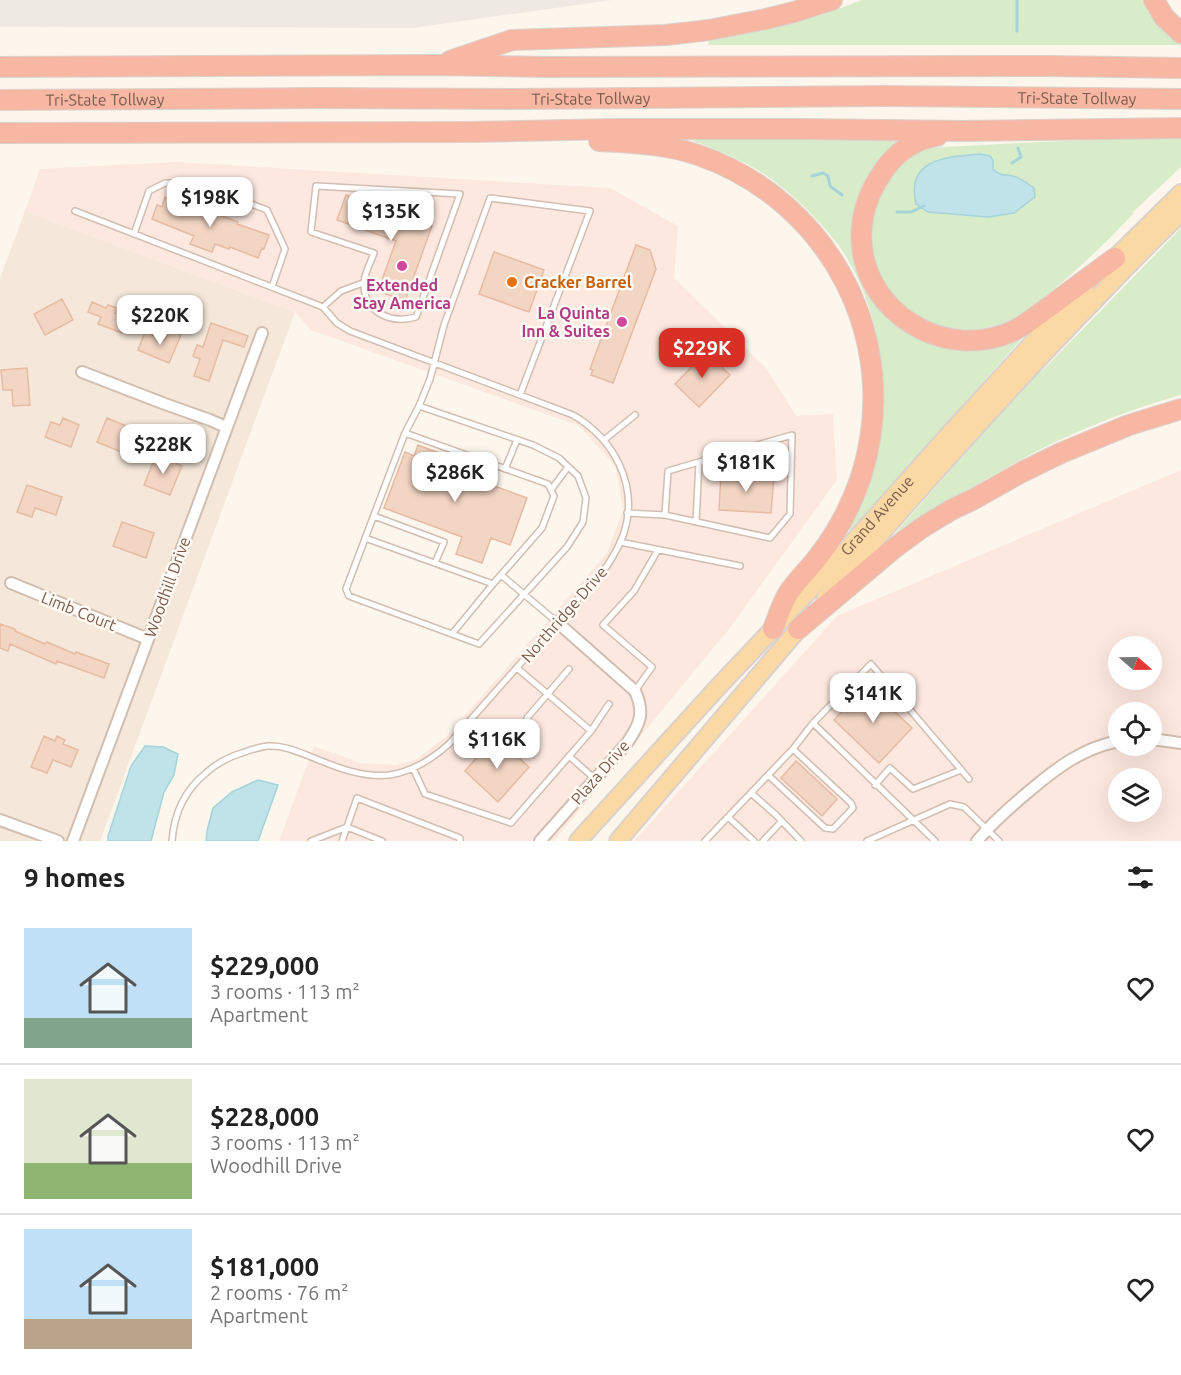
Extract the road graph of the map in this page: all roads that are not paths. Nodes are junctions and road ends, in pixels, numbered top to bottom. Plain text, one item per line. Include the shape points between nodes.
1 (832, 0) edge
2 (1154, 0) edge
3 (1181, 33) edge
4 (435, 65) junction
5 (0, 67) edge
6 (1181, 68) edge
7 (1181, 99) edge
8 (0, 100) edge
9 (1181, 128) edge
10 (964, 131) junction
11 (468, 132) junction
12 (0, 133) edge
13 (1181, 193) edge
14 (75, 210) dead end
15 (1181, 213) edge
16 (134, 234) junction
17 (1116, 258) junction
18 (363, 283) junction
19 (272, 287) junction
20 (323, 307) junction
21 (262, 333) dead end
22 (434, 362) junction
23 (82, 372) dead end
24 (520, 395) junction
25 (419, 406) junction
26 (1181, 410) edge
27 (635, 415) dead end
28 (226, 427) junction
29 (405, 433) junction
30 (517, 440) junction
31 (604, 440) junction
32 (699, 462) junction
33 (568, 467) junction
34 (505, 469) junction
35 (551, 490) junction
36 (627, 513) junction
37 (665, 515) junction
38 (374, 516) junction
39 (696, 522) junction
40 (365, 538) junction
41 (620, 542) junction
42 (658, 550) junction
43 (435, 563) junction
44 (740, 566) dead end
45 (501, 575) junction
46 (11, 583) dead end
47 (493, 584) junction
48 (524, 594) junction
49 (557, 622) junction
50 (773, 629) junction
51 (798, 629) junction
52 (452, 633) junction
53 (148, 639) junction
54 (517, 668) junction
55 (569, 669) dead end
56 (635, 692) junction
57 (548, 694) junction
58 (609, 704) dead end
59 (527, 718) dead end
60 (813, 723) junction
61 (591, 731) junction
62 (1162, 740) edge
63 (1181, 743) edge
64 (1108, 744) edge
65 (793, 748) junction
66 (569, 756) junction
67 (413, 768) junction
68 (961, 770) junction
69 (768, 775) junction
70 (594, 779) junction
71 (969, 779) dead end
72 (875, 785) junction
73 (751, 793) junction
74 (728, 817) junction
75 (0, 820) edge
76 (913, 820) junction
77 (782, 821) junction
78 (347, 827) junction
79 (987, 829) junction
80 (877, 839) edge
81 (708, 840) edge
82 (58, 841) edge
83 (73, 841) edge
84 (172, 841) edge
85 (311, 841) edge
86 (342, 841) edge
87 (382, 841) edge
88 (460, 841) edge
89 (540, 841) edge
90 (578, 841) edge
91 (618, 841) edge
92 (754, 841) edge
93 (763, 841) edge
94 (801, 841) edge
95 (867, 841) edge
96 (935, 841) edge
97 (977, 841) edge
98 (999, 841) edge

1 - 4 highway via 710,30 594,39 512,40
2 - 3 highway via 1164,17
4 - 5 highway, Tri-State Tollway
4 - 6 highway, Tri-State Tollway
7 - 8 highway, Tri-State Tollway via 885,96
9 - 10 highway
10 - 11 highway
10 - 17 highway via 929,137 899,153 878,178 867,202 861,232 864,262 879,294 892,309 926,331 950,339 1001,336 1020,328
11 - 12 highway
11 - 50 highway via 653,145 708,158 755,183 801,219 842,274 862,321 872,375 874,400 867,453 861,477 836,532 789,593
13 - 17 main road, Grand Avenue
14 - 16 lane
15 - 51 main road, Grand Avenue via 973,429
16 - 19 lane
16 - 19 lane via 149,191 165,183 196,183 267,210 285,249
17 - 50 main road, Grand Avenue via 1010,367
18 - 18 lane via 374,253 311,232 316,186 460,194 416,317 386,317 368,303
18 - 20 lane via 341,291
19 - 20 lane
20 - 22 lane, Northridge Drive via 350,331
21 - 28 street, Woodhill Drive
22 - 24 lane, Northridge Drive
22 - 24 lane via 490,198 590,211
22 - 25 lane
23 - 28 street
24 - 31 lane, Northridge Drive via 573,415
25 - 29 lane
25 - 30 lane
26 - 51 highway via 1061,453 951,510 893,549
27 - 31 lane
28 - 53 street, Woodhill Drive
29 - 34 lane
29 - 38 lane
30 - 33 lane via 559,458
30 - 34 lane
31 - 36 lane, Northridge Drive via 623,473
32 - 37 lane via 668,471
32 - 39 lane
32 - 39 lane via 792,435 790,514 770,538
33 - 35 lane
33 - 48 lane via 578,476 586,498 583,522 567,547
34 - 35 lane via 548,484
35 - 45 lane via 554,496 542,528
36 - 37 lane
36 - 41 lane, Northridge Drive
37 - 39 lane
38 - 40 lane
38 - 43 lane via 444,542
40 - 43 lane
40 - 52 lane via 346,589 350,596
41 - 42 lane
41 - 49 lane, Northridge Drive via 607,566
42 - 44 lane
42 - 56 lane via 634,591 603,626 652,667
43 - 47 lane
45 - 47 lane
45 - 48 lane
46 - 53 street, Limb Court
47 - 52 lane
48 - 49 lane
48 - 52 lane via 479,644
49 - 54 lane, Northridge Drive
49 - 56 street
50 - 90 main road, Grand Avenue
51 - 91 main road, Grand Avenue
53 - 83 street, Woodhill Drive
54 - 57 lane
54 - 67 lane, Northridge Drive via 450,744
55 - 57 lane
56 - 70 street, Plaza Drive via 641,712 637,727
57 - 59 lane
57 - 61 lane
58 - 61 lane
60 - 65 lane
60 - 68 lane via 871,664
60 - 72 lane
61 - 66 lane
62 - 63 street
64 - 79 street via 1063,764
65 - 69 lane
65 - 69 lane via 853,808 833,829 825,828
66 - 67 lane via 511,823 425,794
66 - 70 lane
67 - 84 lane, Northridge Drive via 389,775 359,773 282,747 253,749 228,757 197,780 175,819
68 - 71 lane
68 - 72 lane via 913,789 890,768
69 - 73 lane
70 - 89 street, Plaza Drive
72 - 76 lane
73 - 74 lane
73 - 77 lane
74 - 81 lane
74 - 92 lane
75 - 82 street
76 - 79 lane via 957,804
76 - 80 lane
76 - 96 lane
77 - 93 lane
77 - 94 lane
78 - 85 lane
78 - 86 lane
78 - 87 lane
78 - 88 lane via 357,798
79 - 97 street
79 - 98 lane
80 - 95 lane

